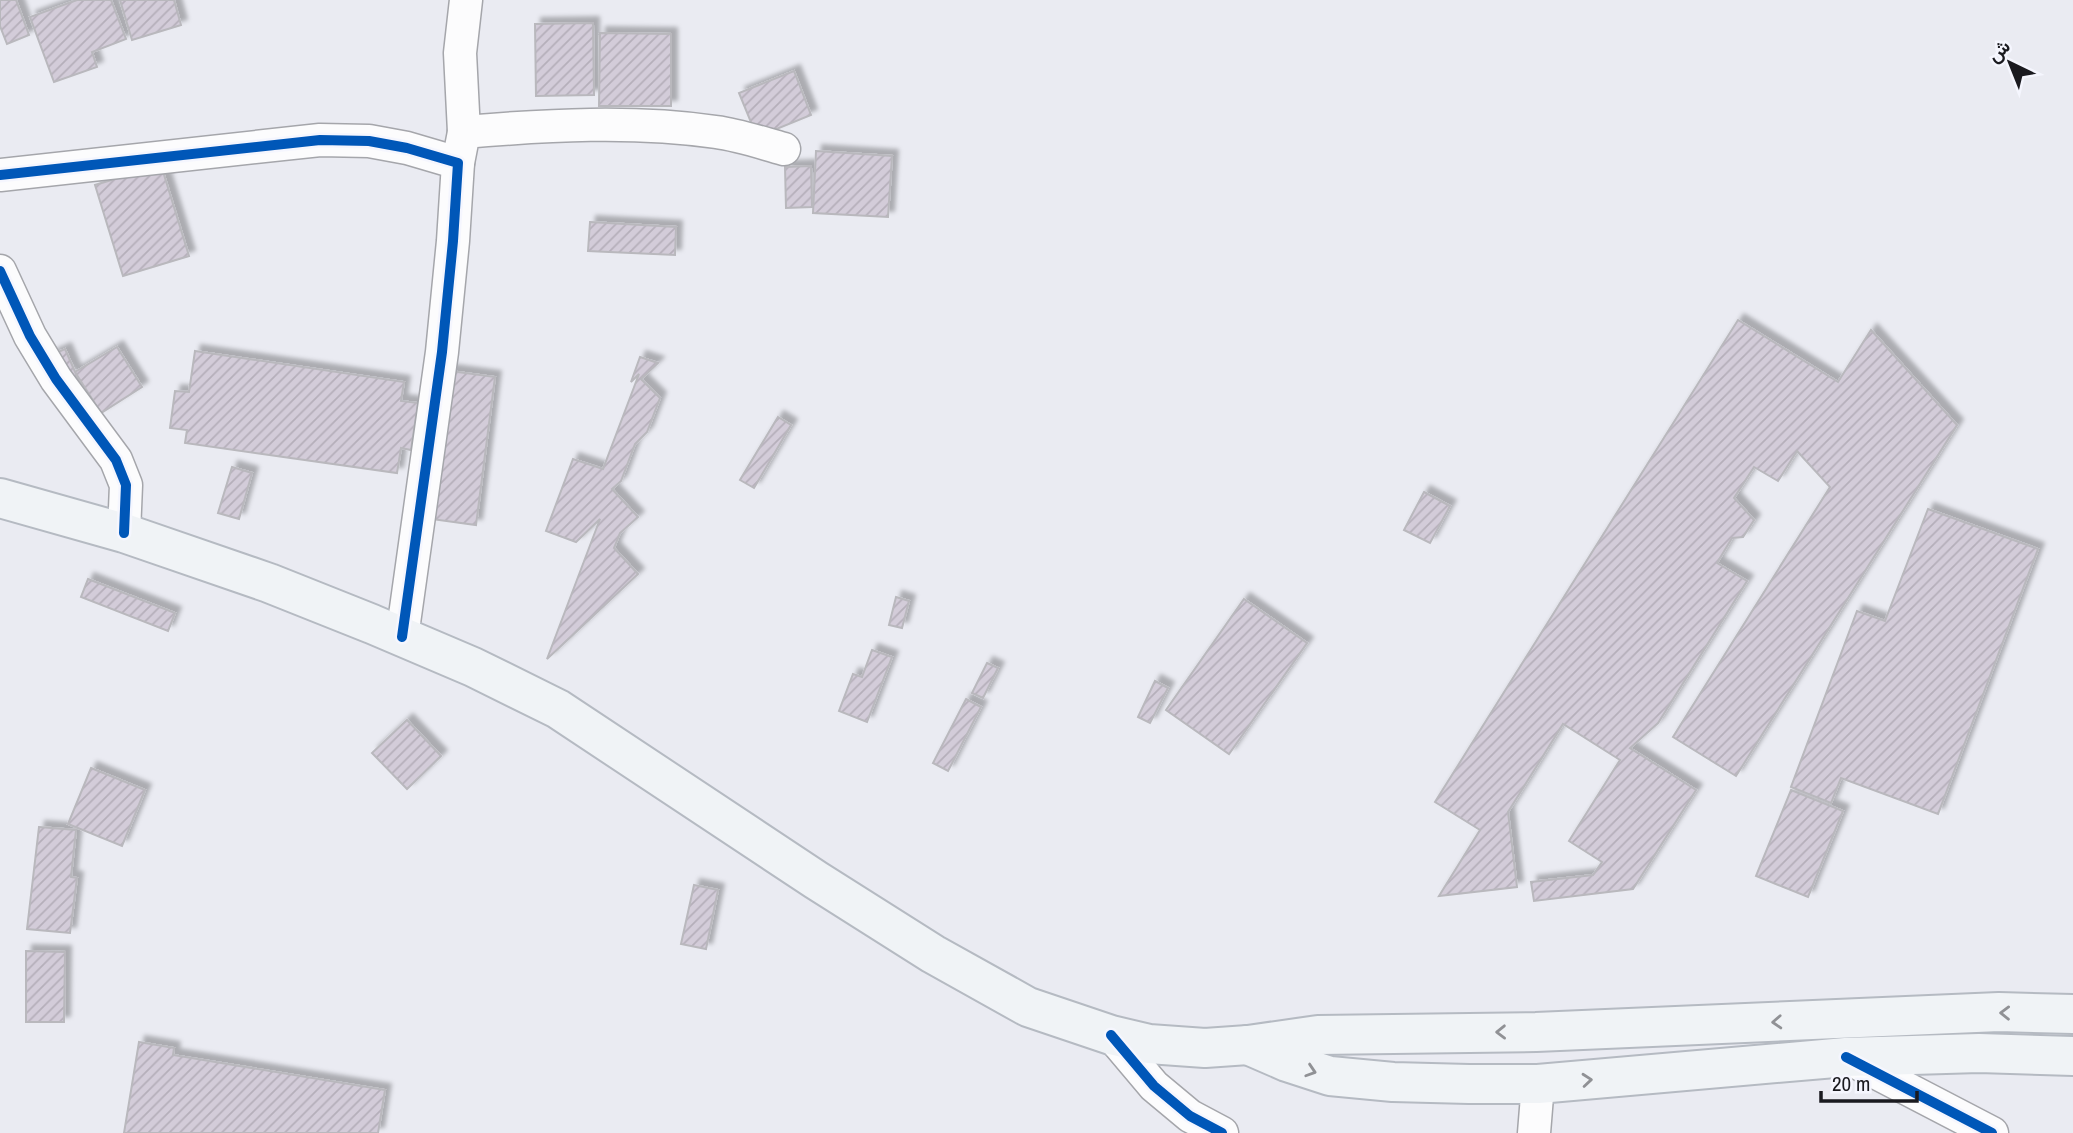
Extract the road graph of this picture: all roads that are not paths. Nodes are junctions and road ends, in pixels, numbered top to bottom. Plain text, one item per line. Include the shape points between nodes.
1 (466, 0) edge
2 (464, 132) junction
3 (784, 149) dead end
4 (457, 163) junction
5 (0, 175) edge
6 (0, 271) edge
7 (0, 498) edge
8 (124, 533) junction
9 (402, 637) junction
10 (2073, 1014) edge
11 (1111, 1035) junction
12 (1248, 1045) junction
13 (2073, 1056) edge
14 (1846, 1057) junction
15 (1538, 1084) junction
16 (1222, 1133) edge
17 (1534, 1133) edge
18 (1992, 1133) edge

1 - 2 street via 460,53
2 - 3 street via 659,125 719,132
2 - 4 street
4 - 5 street via 382,143 320,140
4 - 9 street via 442,352
6 - 8 street via 56,379 116,460 127,485
7 - 8 main road
8 - 9 main road via 269,583
9 - 11 main road via 558,709 933,954 1028,1007
10 -> 12 main road via 1318,1035
11 - 12 main road via 1178,1047
11 - 16 street via 1154,1086 1190,1116
12 -> 15 main road via 1330,1076 1393,1082
13 - 14 main road
15 -> 14 main road
14 - 18 street
15 - 17 street

